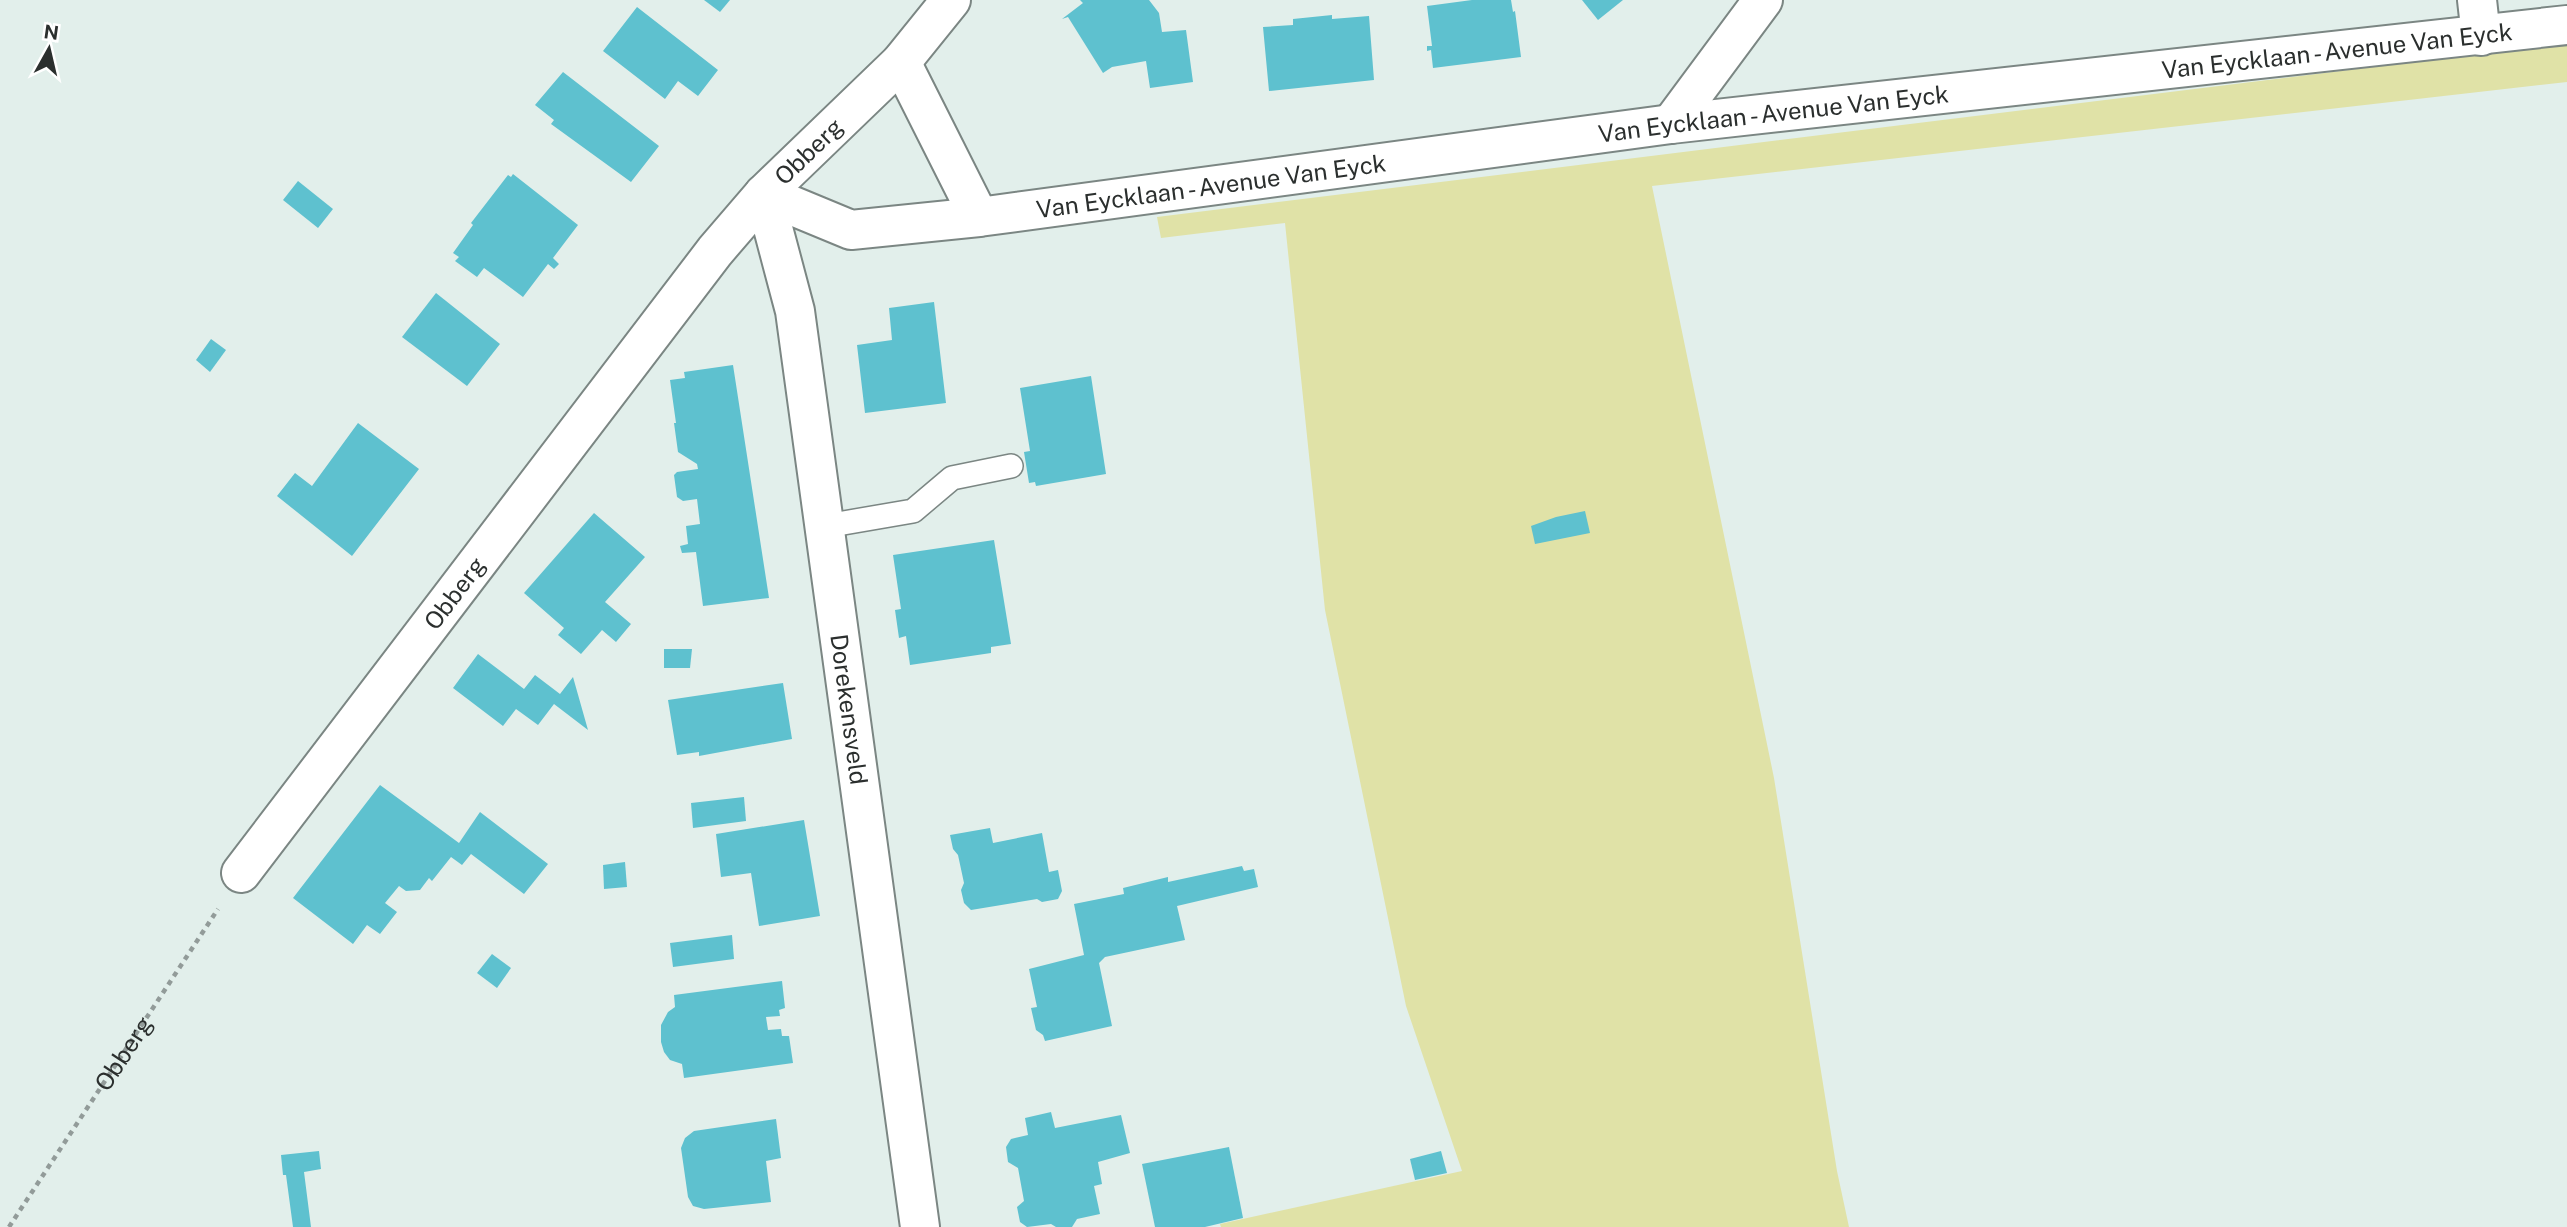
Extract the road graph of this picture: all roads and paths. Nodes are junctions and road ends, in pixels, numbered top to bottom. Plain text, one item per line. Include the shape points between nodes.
1 (951, 0) edge
2 (1763, 0) edge
3 (2479, 18) edge
4 (2567, 25) edge
5 (901, 62) junction
6 (1671, 124) junction
7 (764, 194) junction
8 (979, 217) junction
9 (1012, 466) dead end
10 (826, 526) junction
11 (241, 873) joint
12 (9, 1227) edge
13 (920, 1227) edge

1 - 5 street, Obberg
2 - 6 street
3 - 4 street, Van Eycklaan - Avenue Van Eyck
3 - 6 street, Van Eycklaan - Avenue Van Eyck
5 - 7 street, Obberg
5 - 8 street
6 - 8 street, Van Eycklaan - Avenue Van Eyck
7 - 8 street, Van Eycklaan - Avenue Van Eyck via 851,230
7 - 10 street, Dorekensveld via 794,310
7 - 11 street, Obberg via 715,251
9 - 10 lane via 951,478 914,511
10 - 13 street, Dorekensveld
11 - 12 path, Obberg

